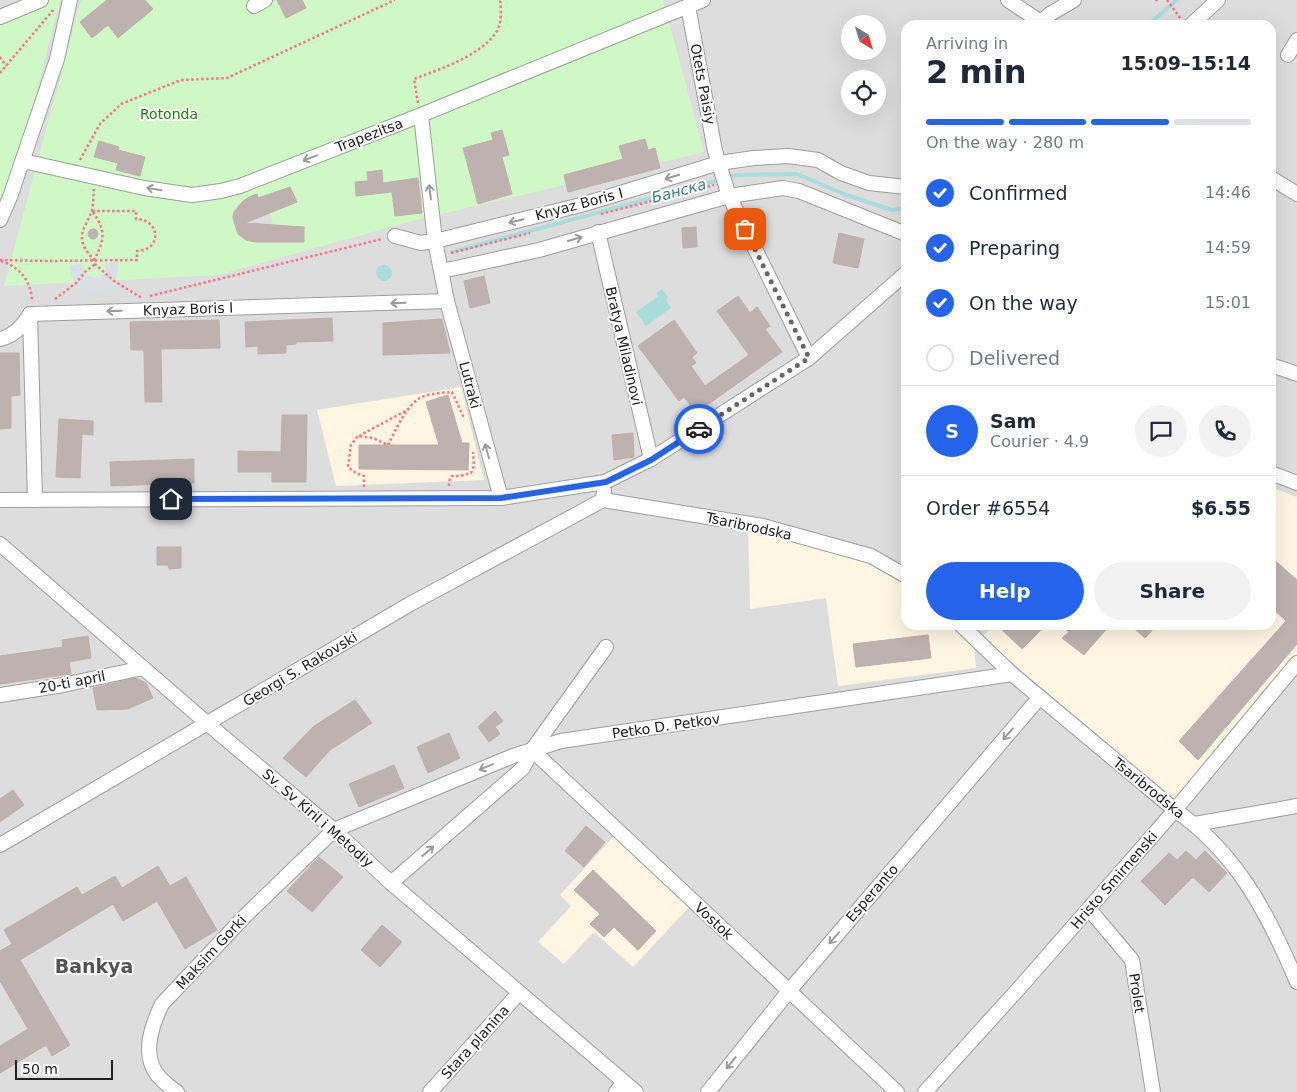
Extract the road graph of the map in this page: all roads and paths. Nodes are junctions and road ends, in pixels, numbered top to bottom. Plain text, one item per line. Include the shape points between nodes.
1 (41, 0) edge
2 (70, 0) edge
3 (395, 0) edge
4 (500, 0) edge
5 (703, 0) edge
6 (1008, 0) edge
7 (1074, 0) edge
8 (1155, 0) edge
9 (1160, 0) edge
10 (1167, 0) edge
11 (1218, 0) edge
12 (688, 6) junction
13 (55, 7) dead end
14 (0, 17) edge
15 (1036, 20) edge
16 (1046, 20) edge
17 (1184, 20) edge
18 (1189, 20) edge
19 (1297, 40) edge
20 (1288, 56) dead end
21 (0, 57) edge
22 (7, 67) junction
23 (0, 73) edge
24 (421, 115) junction
25 (23, 161) junction
26 (720, 165) junction
27 (74, 173) junction
28 (95, 177) junction
29 (1276, 181) edge
30 (901, 186) edge
31 (728, 191) junction
32 (1297, 194) edge
33 (92, 211) junction
34 (0, 220) edge
35 (598, 232) junction
36 (901, 232) edge
37 (394, 236) joint
38 (435, 240) junction
39 (0, 260) edge
40 (94, 262) junction
41 (442, 271) junction
42 (901, 277) edge
43 (52, 301) dead end
44 (447, 301) junction
45 (30, 314) junction
46 (0, 340) edge
47 (809, 358) junction
48 (1276, 367) edge
49 (1297, 374) edge
50 (410, 408) junction
51 (466, 424) dead end
52 (358, 436) junction
53 (473, 449) dead end
54 (651, 460) junction
55 (1276, 475) edge
56 (606, 482) junction
57 (1297, 483) edge
58 (364, 487) dead end
59 (449, 488) dead end
60 (501, 498) junction
61 (0, 500) edge
62 (35, 500) junction
63 (603, 500) junction
64 (0, 544) edge
65 (901, 573) edge
66 (966, 630) edge
67 (606, 647) dead end
68 (1297, 663) edge
69 (143, 668) junction
70 (1012, 674) junction
71 (0, 695) edge
72 (1040, 697) junction
73 (208, 724) junction
74 (532, 750) junction
75 (1297, 806) edge
76 (1175, 810) junction
77 (1194, 824) junction
78 (334, 830) junction
79 (0, 845) edge
80 (391, 883) junction
81 (1088, 910) junction
82 (1297, 982) edge
83 (789, 991) junction
84 (519, 993) junction
85 (620, 1087) edge
86 (176, 1092) edge
87 (430, 1092) edge
88 (636, 1092) edge
89 (708, 1092) edge
90 (897, 1092) edge
91 (925, 1092) edge
92 (1153, 1092) edge

1 - 14 street
2 - 25 street via 57,59
3 - 27 path via 227,78 181,80 121,104 100,124
4 - 24 path via 501,16 497,30 481,47 449,66 414,80
5 - 12 street, Trapezitsa
6 - 15 street
7 - 16 street
8 - 9 path
10 - 17 path
11 - 18 street
12 - 24 street, Trapezitsa
12 - 26 street, Otets Paisiy
13 - 22 path
19 - 20 street
21 - 22 path
22 - 23 path
24 -> 28 street, Trapezitsa via 220,191 192,195
38 -> 24 street, Lutraki
25 - 27 street, Trapezitsa
25 - 34 street
26 - 30 street, Knyaz Boris I via 788,156 818,160 869,183
26 - 31 street, Otets Paisiy
26 -> 38 street, Knyaz Boris I via 581,205
27 - 28 street, Trapezitsa
28 - 33 path
29 - 32 street
31 - 35 street
31 - 36 street via 783,188 799,191
31 - 47 street
33 - 40 path via 104,233
33 - 40 path via 82,238
33 - 40 path via 136,211 136,219 151,224 155,233 150,248 137,251 138,260
41 -> 35 street via 538,250
35 - 54 street, Bratya Miladinovi
37 - 38 street, Knyaz Boris I via 420,243
37 - 40 path via 142,298 114,281
38 - 41 street, Lutraki
39 - 40 path
39 - 45 path via 17,268 29,284
40 - 43 path via 76,283
41 - 44 street, Lutraki
42 - 47 street
44 -> 45 street, Knyaz Boris I
60 -> 44 street, Lutraki
45 - 46 street via 17,331
45 - 62 street
47 - 54 street
48 - 49 street
50 - 51 path via 420,398 452,392
50 - 52 path
50 - 52 path via 388,445
52 - 58 path via 351,446 348,466 364,476
53 - 59 path via 471,473 452,476
54 - 56 street
55 - 57 street
56 - 60 street
56 - 63 street
60 - 62 street
61 - 62 street
63 - 65 street, Tsaribrodska via 763,526 871,556
63 - 73 street, Georgi S. Rakovski via 410,604
64 - 69 street, Sv. Sv Kiril i Metodiy
66 - 70 street, Tsaribrodska
67 - 74 street
68 - 76 street, Hristo Smirnenski
69 - 71 street, 20-ti april
69 - 73 street, Sv. Sv Kiril i Metodiy
70 - 72 street, Tsaribrodska
70 - 74 street, Petko D. Petkov via 561,741
72 - 76 street, Tsaribrodska
72 -> 83 street, Esperanto
73 - 78 street, Sv. Sv Kiril i Metodiy
73 - 79 street, Georgi S. Rakovski
74 -> 78 street, Petko D. Petkov
80 -> 74 street via 522,768
74 - 83 street, Vostok
75 - 77 street
76 - 77 street, Tsaribrodska
76 - 81 street, Hristo Smirnenski
77 - 82 street, Tsaribrodska via 1231,861 1253,893 1275,931
78 - 80 street, Sv. Sv Kiril i Metodiy
78 - 86 street, Maksim Gorki via 245,916 162,1004 153,1022 149,1060 159,1078
80 - 84 street, Sv. Sv Kiril i Metodiy
81 - 91 street, Hristo Smirnenski
81 - 92 street, Prolet via 1132,960
83 -> 89 street, Esperanto
83 - 90 street, Vostok
84 - 85 street, Sv. Sv Kiril i Metodiy
84 - 87 street, Stara planina
85 - 88 street, Sv. Sv Kiril i Metodiy

